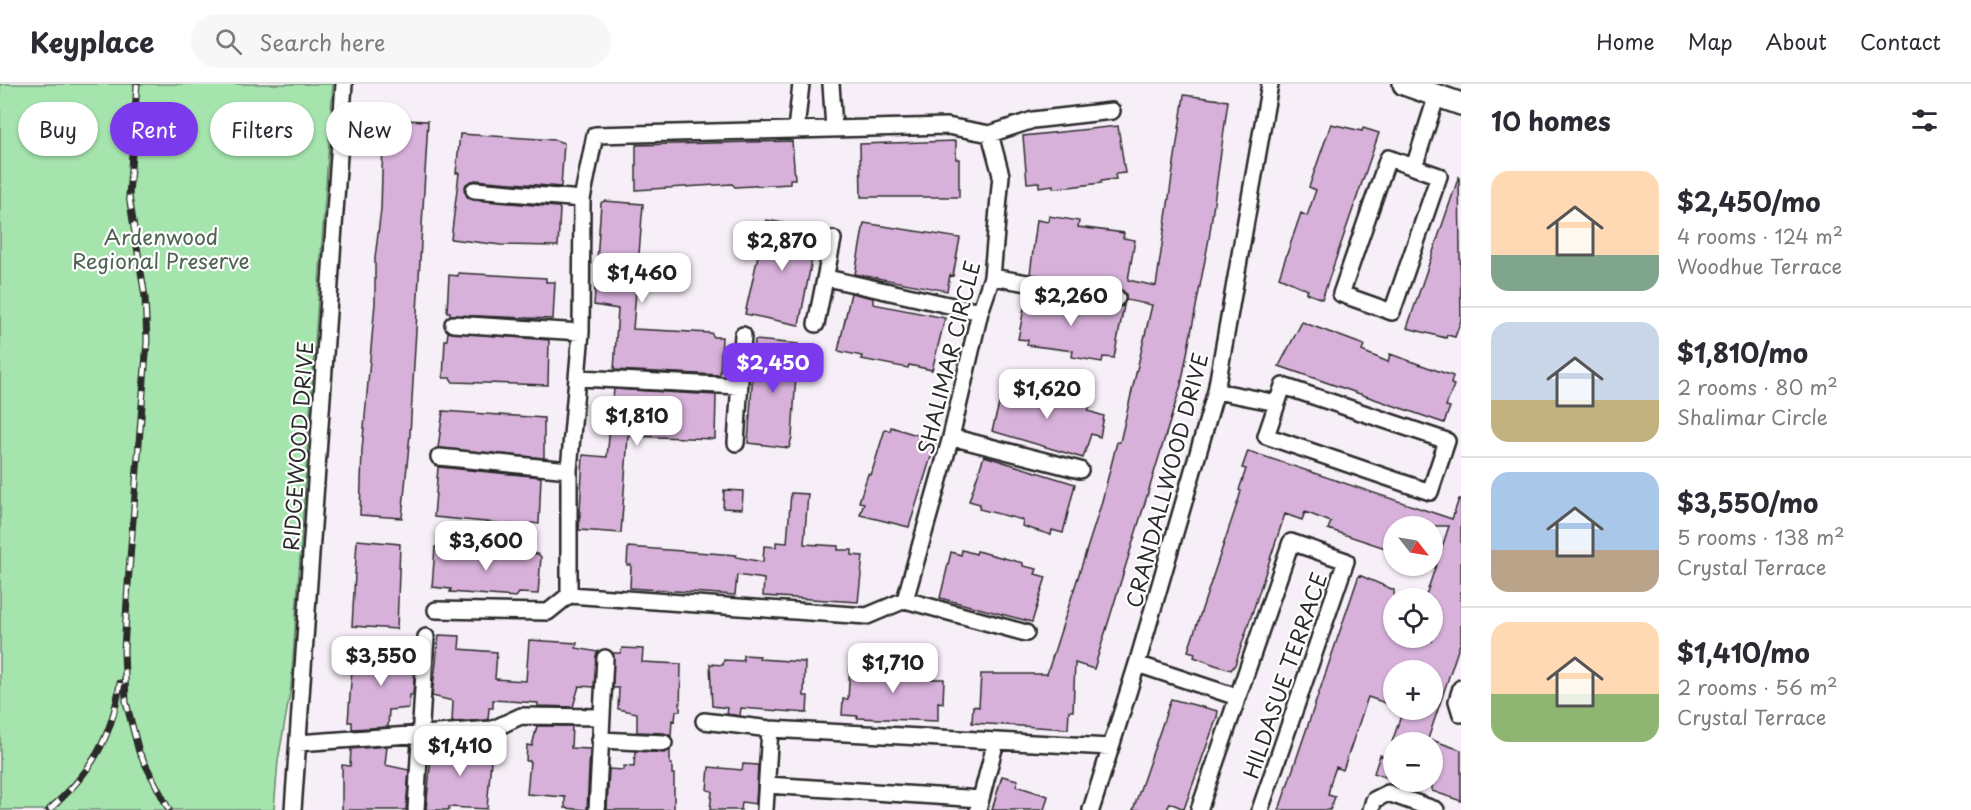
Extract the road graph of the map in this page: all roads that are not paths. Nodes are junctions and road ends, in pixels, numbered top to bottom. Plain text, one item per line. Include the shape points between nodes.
1 (344, 84) edge
2 (801, 84) edge
3 (831, 84) edge
4 (1270, 84) edge
5 (1404, 84) edge
6 (1437, 94) junction
7 (1461, 104) edge
8 (1112, 111) dead end
9 (834, 128) junction
10 (796, 129) junction
11 (990, 134) junction
12 (1414, 167) junction
13 (474, 189) dead end
14 (582, 199) junction
15 (833, 239) dead end
16 (827, 278) junction
17 (992, 278) junction
18 (1117, 298) dead end
19 (980, 312) junction
20 (453, 324) dead end
21 (816, 324) dead end
22 (581, 332) junction
23 (743, 335) dead end
24 (579, 378) junction
25 (739, 386) junction
26 (1216, 391) junction
27 (1277, 403) junction
28 (951, 437) junction
29 (736, 443) dead end
30 (439, 457) dead end
31 (569, 470) junction
32 (1080, 470) dead end
33 (568, 595) junction
34 (905, 600) junction
35 (436, 610) dead end
36 (1026, 633) dead end
37 (426, 637) dead end
38 (606, 658) dead end
39 (1137, 664) junction
40 (1461, 688) edge
41 (1237, 698) junction
42 (1461, 714) edge
43 (602, 717) junction
44 (704, 721) dead end
45 (770, 729) junction
46 (420, 735) junction
47 (600, 740) junction
48 (996, 741) junction
49 (298, 743) junction
50 (664, 743) dead end
51 (1110, 747) junction
52 (767, 785) junction
53 (979, 804) edge
54 (293, 810) edge
55 (416, 810) edge
56 (597, 810) edge
57 (765, 810) edge
58 (1091, 810) edge
59 (1199, 810) edge
60 (1260, 810) edge
61 (1371, 810) edge
62 (1436, 810) edge

1 - 49 street, RIDGEWOOD DRIVE
2 - 10 street
3 - 9 street
4 - 26 street, CRANDALLWOOD DRIVE
5 - 6 street
6 - 7 street
6 - 12 street
8 - 11 street via 1033,120
9 - 10 street
9 - 11 street via 947,126
10 - 14 street via 595,135
11 - 17 street, SHALIMAR CIRCLE via 1001,175
12 - 12 street via 1439,176 1392,312 1341,294 1388,158
13 - 14 street
14 - 22 street
15 - 16 street
16 - 19 street
16 - 21 street
17 - 18 street
17 - 19 street, SHALIMAR CIRCLE
19 - 28 street, SHALIMAR CIRCLE
20 - 22 street
22 - 24 street
23 - 25 street
24 - 25 street
24 - 31 street
25 - 29 street
26 - 27 street
26 - 39 street, CRANDALLWOOD DRIVE
27 - 27 street via 1266,436 1430,492 1447,441 1283,386
28 - 32 street
28 - 34 street, SHALIMAR CIRCLE
30 - 31 street
31 - 33 street
33 - 34 street via 867,616
33 - 35 street via 548,612
34 - 36 street
37 - 46 street
38 - 43 street
39 - 41 street, HILDASUE TERRACE
39 - 51 street, CRANDALLWOOD DRIVE
40 - 42 street via 1457,701
41 - 59 street, HILDASUE TERRACE
41 - 60 street, HILDASUE TERRACE via 1291,542 1346,561
43 - 46 street via 521,716 493,729
43 - 47 street
44 - 45 street
45 - 48 street
45 - 52 street
46 - 49 street
46 - 55 street
47 - 50 street
47 - 56 street
48 - 51 street
48 - 53 street
49 - 54 street, RIDGEWOOD DRIVE
51 - 58 street, CRANDALLWOOD DRIVE
52 - 53 street
52 - 57 street
61 - 62 street via 1374,800 1388,793

